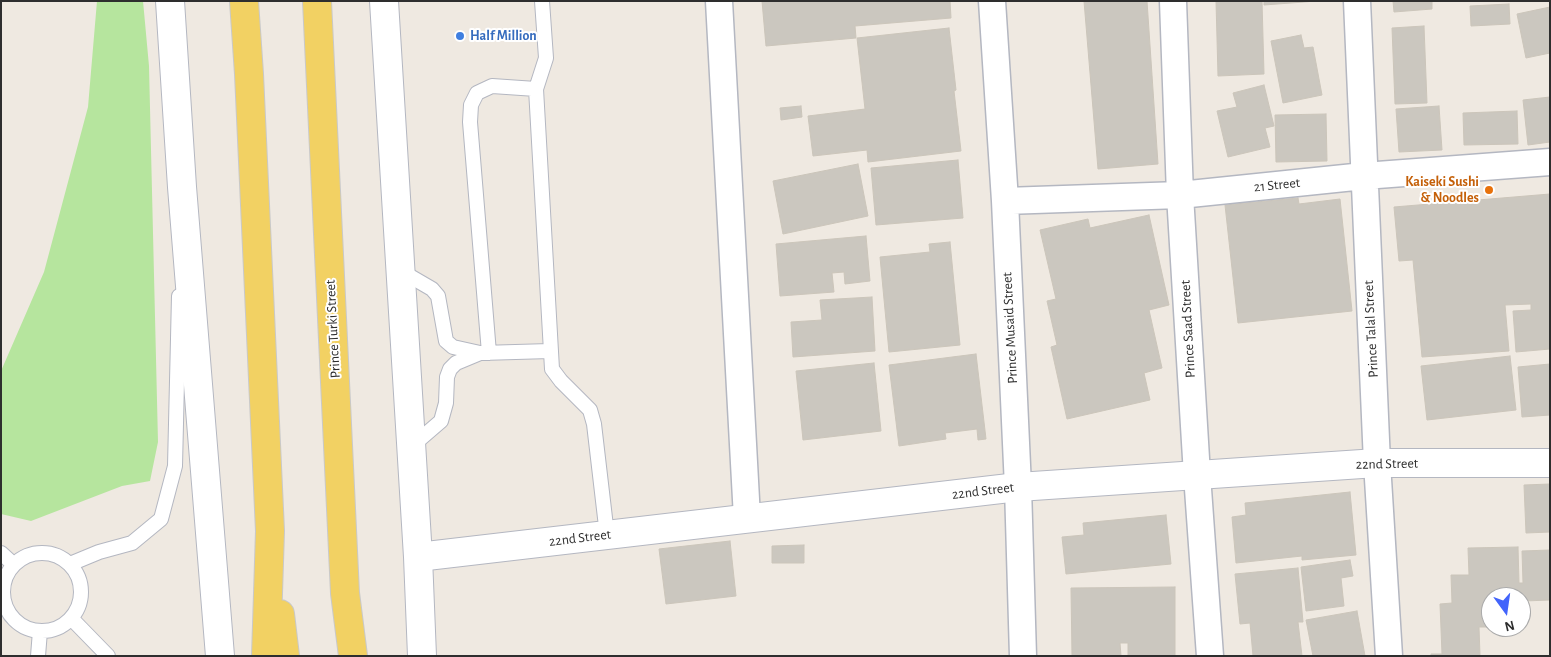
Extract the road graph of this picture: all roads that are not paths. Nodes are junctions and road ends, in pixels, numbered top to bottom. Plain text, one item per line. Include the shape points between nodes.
1 (170, 1) edge
2 (244, 1) edge
3 (318, 1) edge
4 (384, 1) edge
5 (542, 1) edge
6 (719, 1) edge
7 (992, 1) edge
8 (1173, 1) edge
9 (1357, 1) edge
10 (536, 89) junction
11 (1550, 162) edge
12 (1364, 176) junction
13 (182, 188) junction
14 (1180, 195) junction
15 (1005, 201) junction
16 (401, 271) junction
17 (550, 351) junction
18 (485, 353) junction
19 (412, 446) junction
20 (1377, 463) junction
21 (1550, 463) edge
22 (1197, 475) junction
23 (1018, 486) junction
24 (747, 518) junction
25 (270, 531) junction
26 (608, 535) junction
27 (1, 553) edge
28 (418, 557) junction
29 (13, 564) junction
30 (70, 564) junction
31 (345, 594) junction
32 (71, 618) junction
33 (40, 631) junction
34 (38, 656) edge
35 (108, 656) edge
36 (220, 656) edge
37 (266, 656) edge
38 (285, 656) edge
39 (346, 656) edge
40 (353, 656) edge
41 (422, 656) edge
42 (1023, 656) edge
43 (1210, 656) edge
44 (1389, 656) edge

1 - 13 street
2 - 25 main road
3 - 31 main road, Prince Turki Street
4 - 16 street
5 - 10 lane via 546,58
6 - 24 street
7 - 15 street, Prince Musaid Street
8 - 14 street, Prince Saad Street
9 - 12 street, Prince Talal Street
10 - 17 lane
10 - 18 lane via 492,86 477,93 471,105
11 - 12 street, 21 Street
12 - 14 street, 21 Street
12 - 20 street, Prince Talal Street
13 - 30 lane via 174,466 161,519 132,543
13 - 36 street
14 - 15 street, 21 Street
14 - 22 street, Prince Saad Street
15 - 23 street, Prince Musaid Street
16 - 18 lane via 438,296 446,341 453,347
16 - 19 street
17 - 18 lane
17 - 26 lane via 552,368 590,410
18 - 19 lane via 456,363 450,369 440,421
19 - 28 street
20 - 21 street, 22nd Street
20 - 22 street, 22nd Street
20 - 44 street, Prince Talal Street
22 - 23 street, 22nd Street
22 - 43 street, Prince Saad Street
23 - 24 street, 22nd Street
23 - 42 street, Prince Musaid Street
24 - 26 street, 22nd Street
25 - 37 main road
25 - 38 main road
26 - 28 street, 22nd Street
27 - 29 lane
28 - 41 street
29 - 30 lane via 35,553 48,553 60,556
29 - 33 lane via 2,587 3,600 16,622 27,629
30 - 32 lane via 81,585 78,608
31 - 39 main road
31 - 40 main road, Prince Turki Street
32 - 33 lane via 62,626
32 - 35 lane
33 - 34 lane

